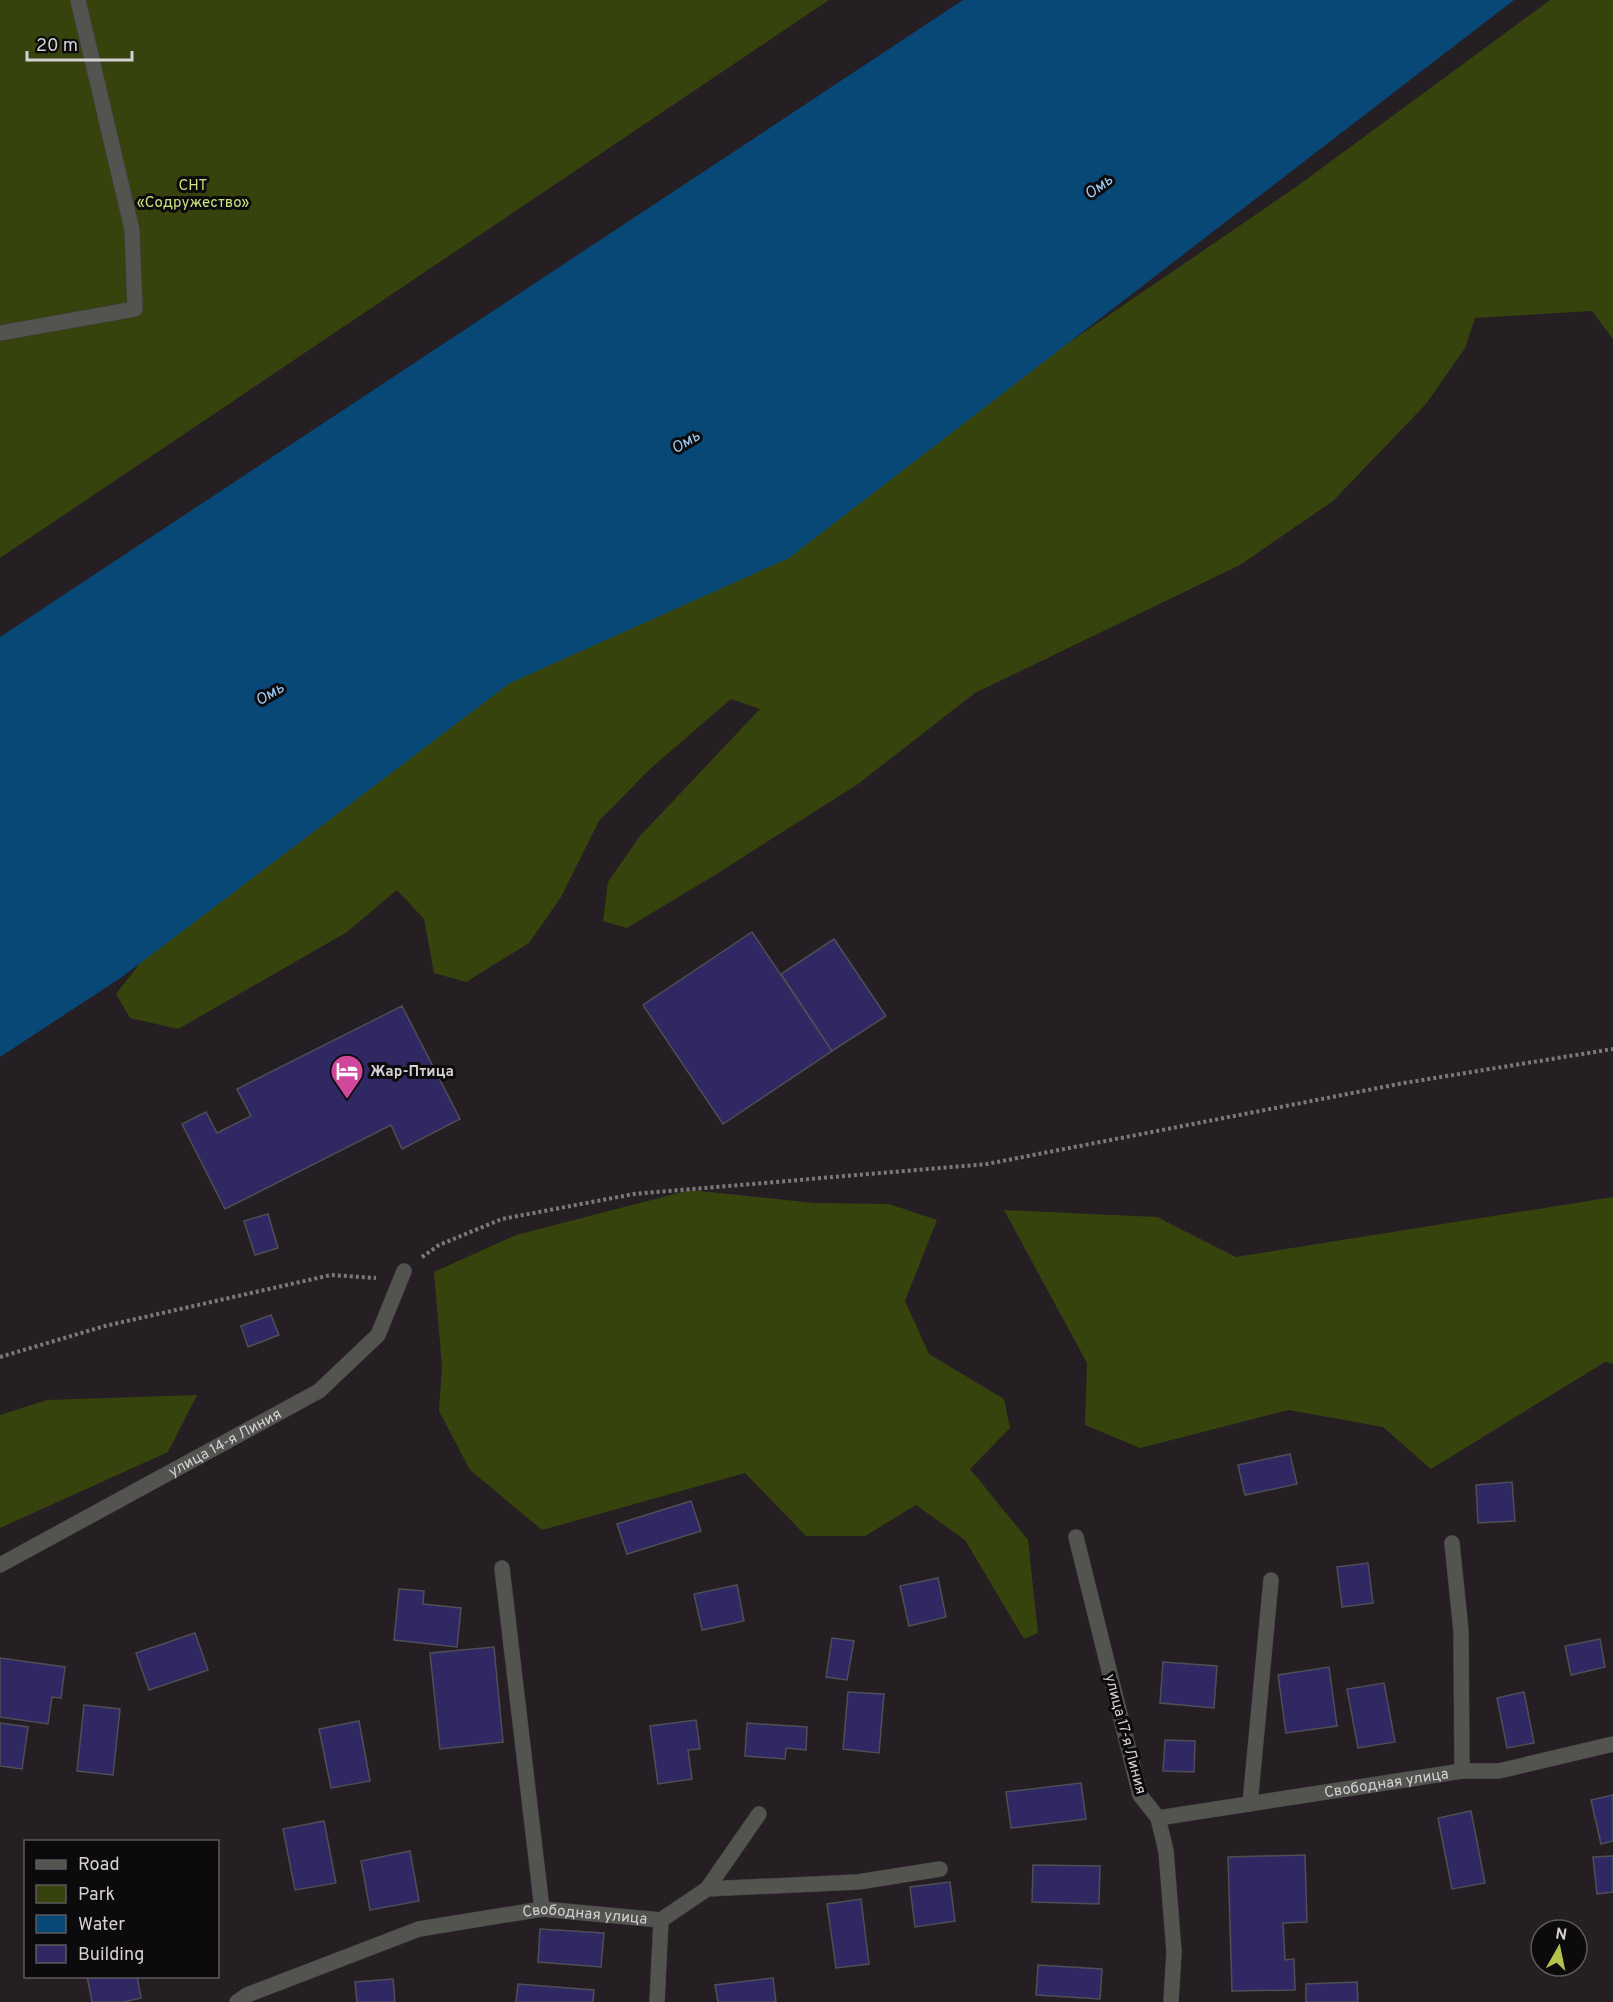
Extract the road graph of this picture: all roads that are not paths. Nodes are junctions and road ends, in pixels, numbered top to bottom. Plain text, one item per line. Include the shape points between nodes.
1 (78, 0) edge
2 (0, 333) edge
3 (404, 1271) road end
4 (1076, 1537) dead end
5 (1452, 1542) dead end
6 (0, 1564) edge
7 (502, 1568) dead end
8 (1271, 1580) dead end
9 (1613, 1744) edge
10 (1462, 1771) junction
11 (1250, 1804) junction
12 (759, 1814) dead end
13 (1158, 1818) junction
14 (940, 1869) dead end
15 (707, 1890) junction
16 (542, 1909) junction
17 (662, 1920) junction
18 (237, 2002) edge
19 (657, 2002) edge
20 (1171, 2002) edge

1 - 2 street via 132,230 135,309
3 - 6 street, улица 14-я Линия via 378,1335 319,1391
4 - 13 street, улица 17-я Линия via 1140,1795
5 - 10 street via 1461,1631
7 - 16 street
8 - 11 street
9 - 10 street, Свободная улица via 1499,1771
10 - 11 street, Свободная улица
11 - 13 street, Свободная улица
12 - 15 street
13 - 20 street, улица 17-я Линия via 1166,1851 1174,1952
14 - 15 street via 858,1882
15 - 17 street, Свободная улица
16 - 17 street, Свободная улица
16 - 18 street, Свободная улица via 419,1929
17 - 19 street

